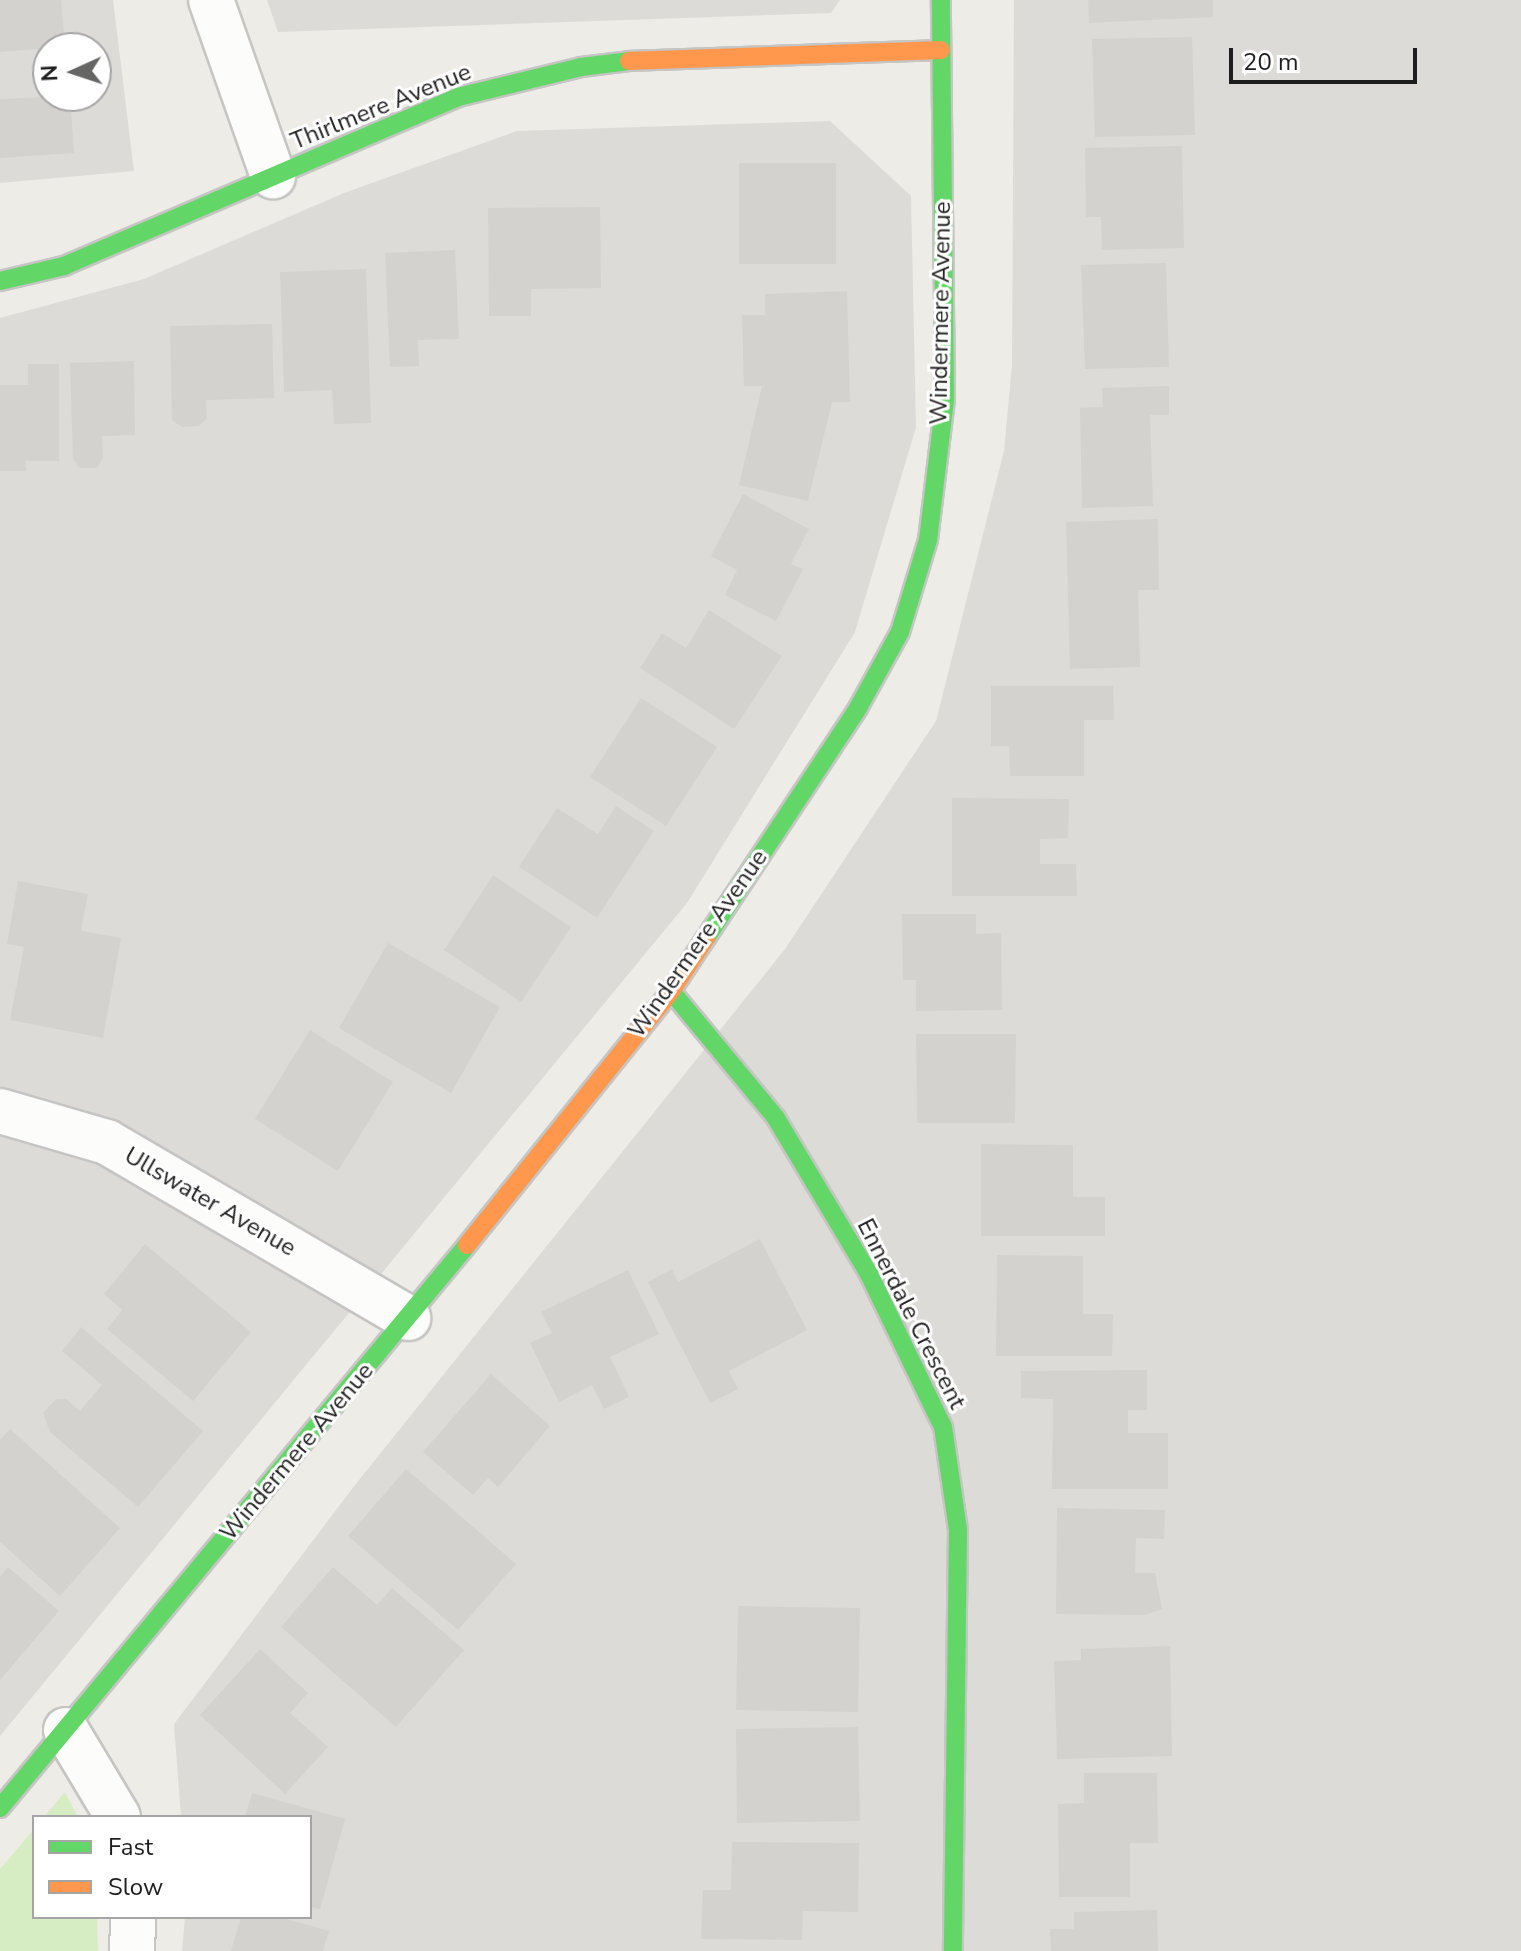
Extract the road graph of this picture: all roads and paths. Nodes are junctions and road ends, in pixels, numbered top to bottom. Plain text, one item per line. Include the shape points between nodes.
1 (211, 0) edge
2 (941, 0) edge
3 (941, 50) junction
4 (273, 176) junction
5 (0, 281) edge
6 (671, 991) junction
7 (0, 1111) edge
8 (408, 1318) junction
9 (66, 1730) junction
10 (0, 1808) edge
11 (117, 1815) edge
12 (133, 1919) edge
13 (132, 1951) edge
14 (953, 1951) edge

1 - 4 street
2 - 3 street, Windermere Avenue
3 - 4 street, Thirlmere Avenue via 674,56 581,67 458,97
3 - 6 street, Windermere Avenue via 945,400 928,540 900,632 858,708
4 - 5 street, Thirlmere Avenue via 64,266
6 - 8 street, Windermere Avenue
6 - 14 street, Ennerdale Crescent via 776,1118 869,1274 943,1427 958,1530
7 - 8 street, Ullswater Avenue via 107,1142
8 - 9 street, Windermere Avenue
9 - 10 street, Windermere Avenue
9 - 11 street
12 - 13 street

